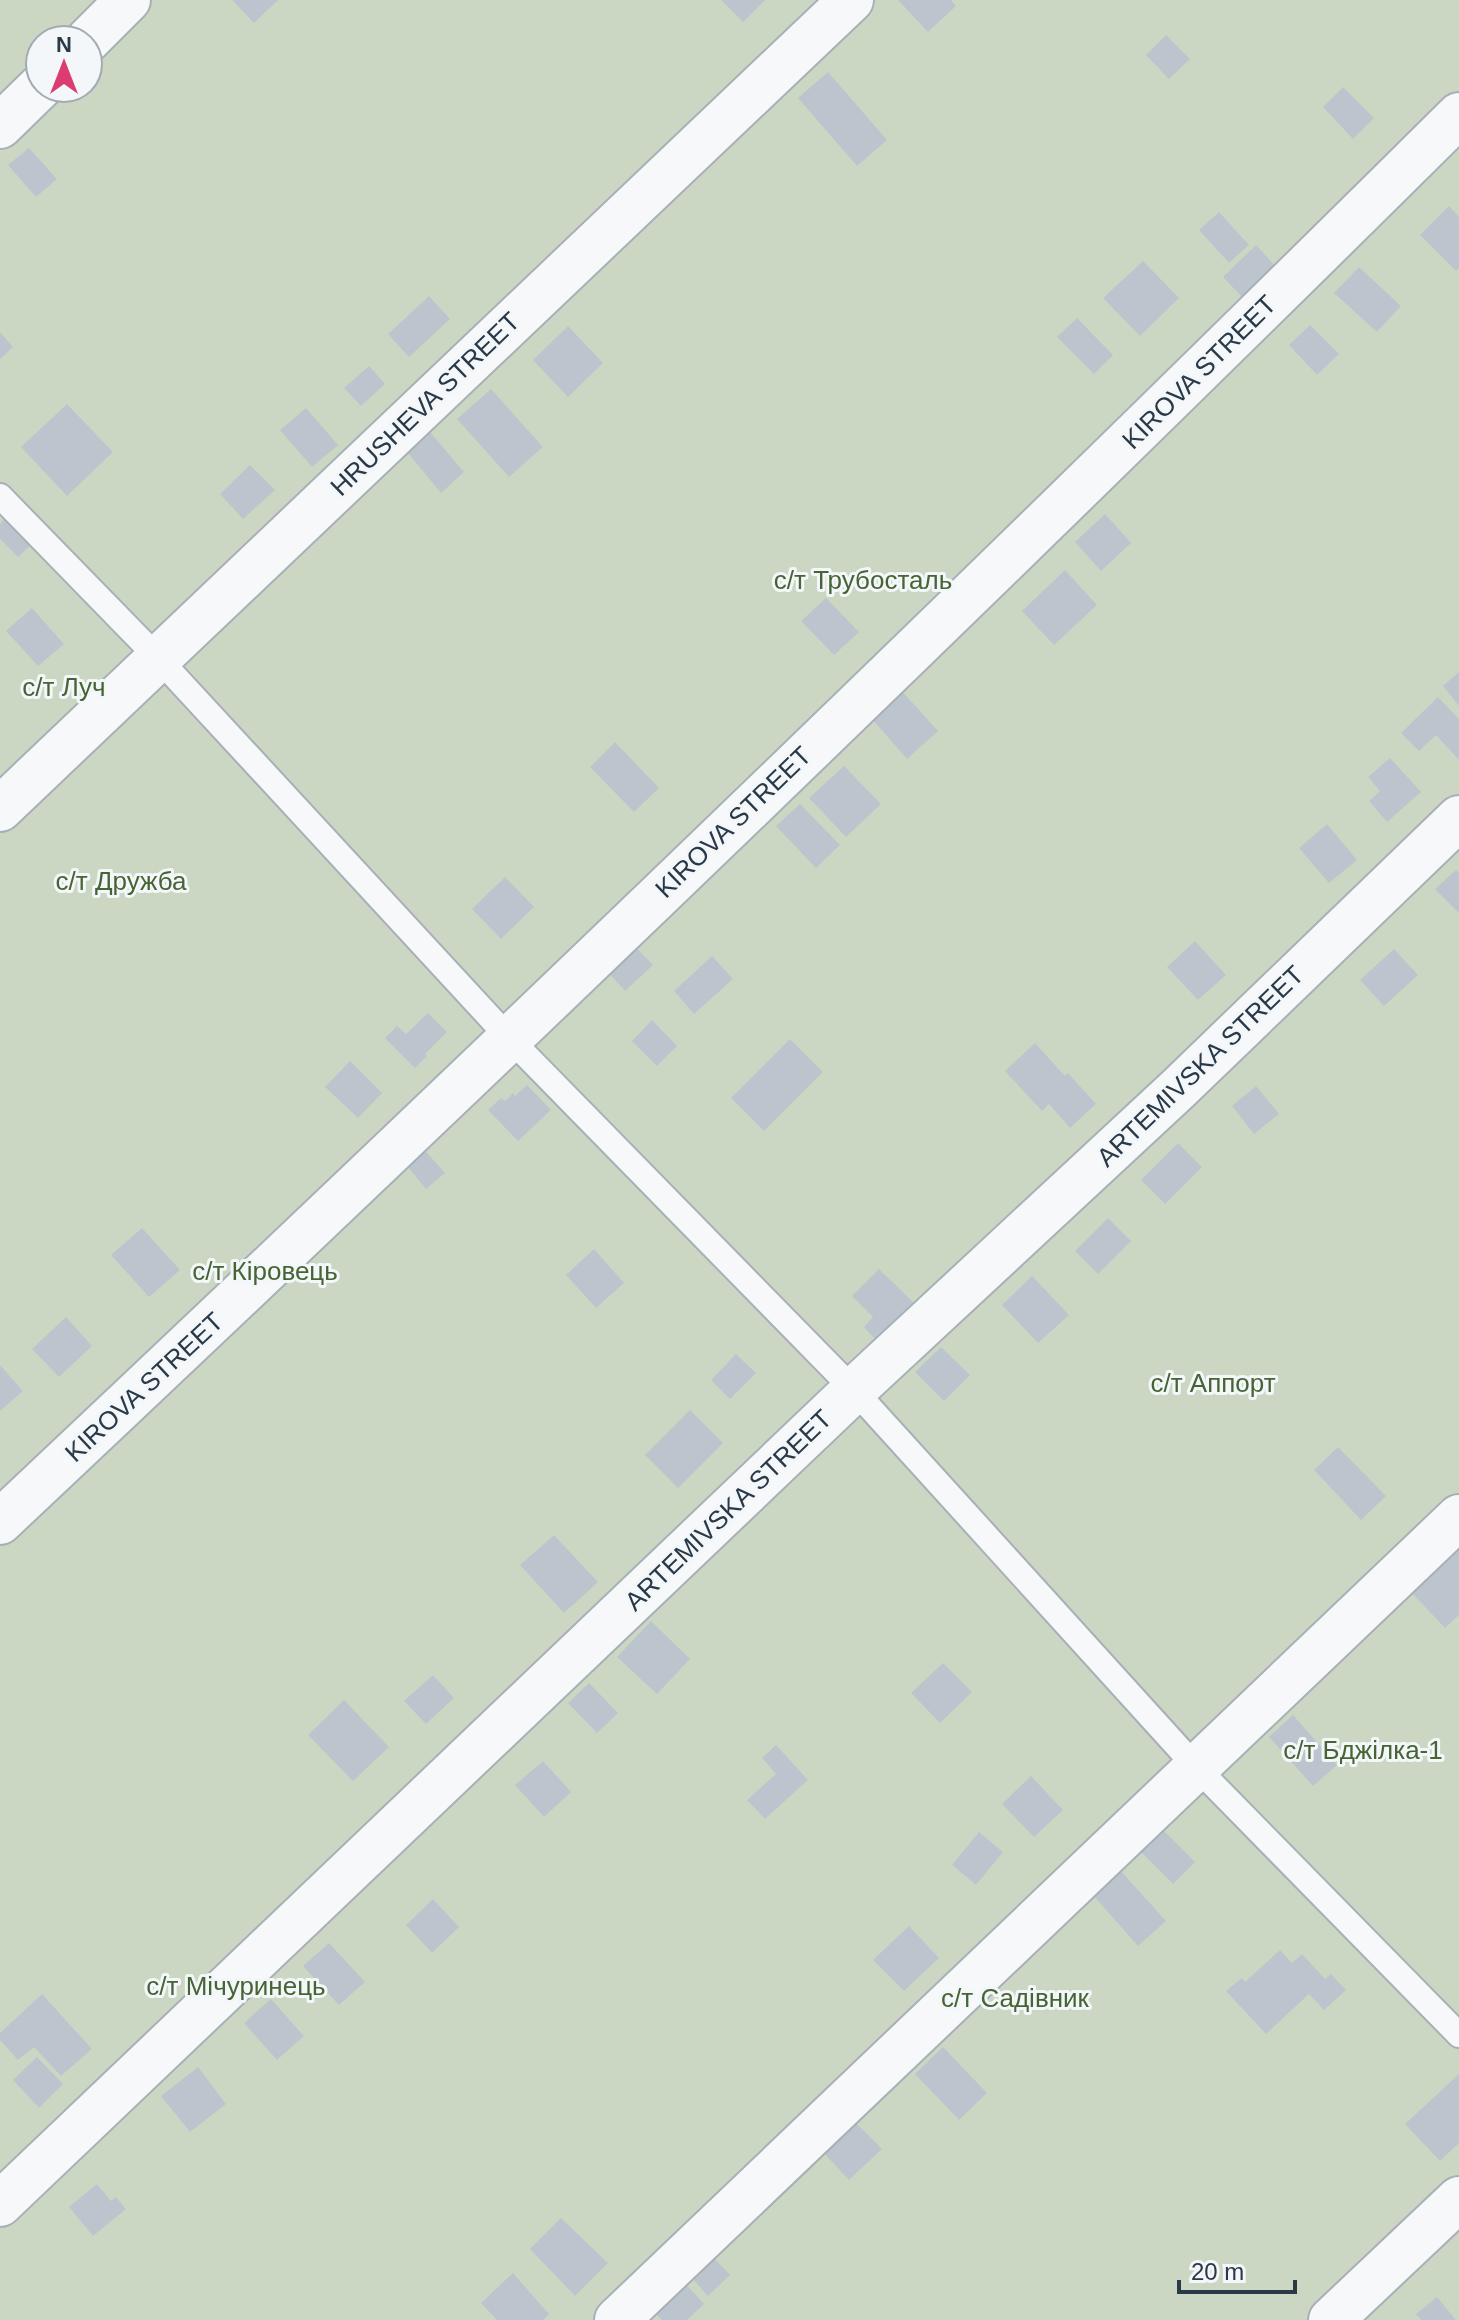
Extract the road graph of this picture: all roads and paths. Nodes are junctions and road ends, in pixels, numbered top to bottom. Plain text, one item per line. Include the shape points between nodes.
1 (128, 0) edge
2 (851, 0) edge
3 (104, 24) edge
4 (24, 103) edge
5 (1459, 115) edge
6 (0, 126) edge
7 (0, 496) edge
8 (158, 658) junction
9 (0, 809) edge
10 (1459, 818) edge
11 (509, 1038) junction
12 (854, 1390) junction
13 (1459, 1517) edge
14 (0, 1522) edge
15 (1196, 1767) junction
16 (1459, 2035) edge
17 (1459, 2199) edge
18 (0, 2204) edge
19 (617, 2320) edge
20 (1331, 2320) edge

1 - 3 street
2 - 8 street, HRUSHEVA STREET
4 - 6 street
5 - 11 street, KIROVA STREET via 1134,437
7 - 8 lane
8 - 9 street, HRUSHEVA STREET
8 - 11 lane
10 - 12 street, ARTEMIVSKA STREET
11 - 12 lane
11 - 14 street, KIROVA STREET
12 - 15 lane
12 - 18 street, ARTEMIVSKA STREET
13 - 15 street
15 - 16 lane
15 - 19 street
17 - 20 street

